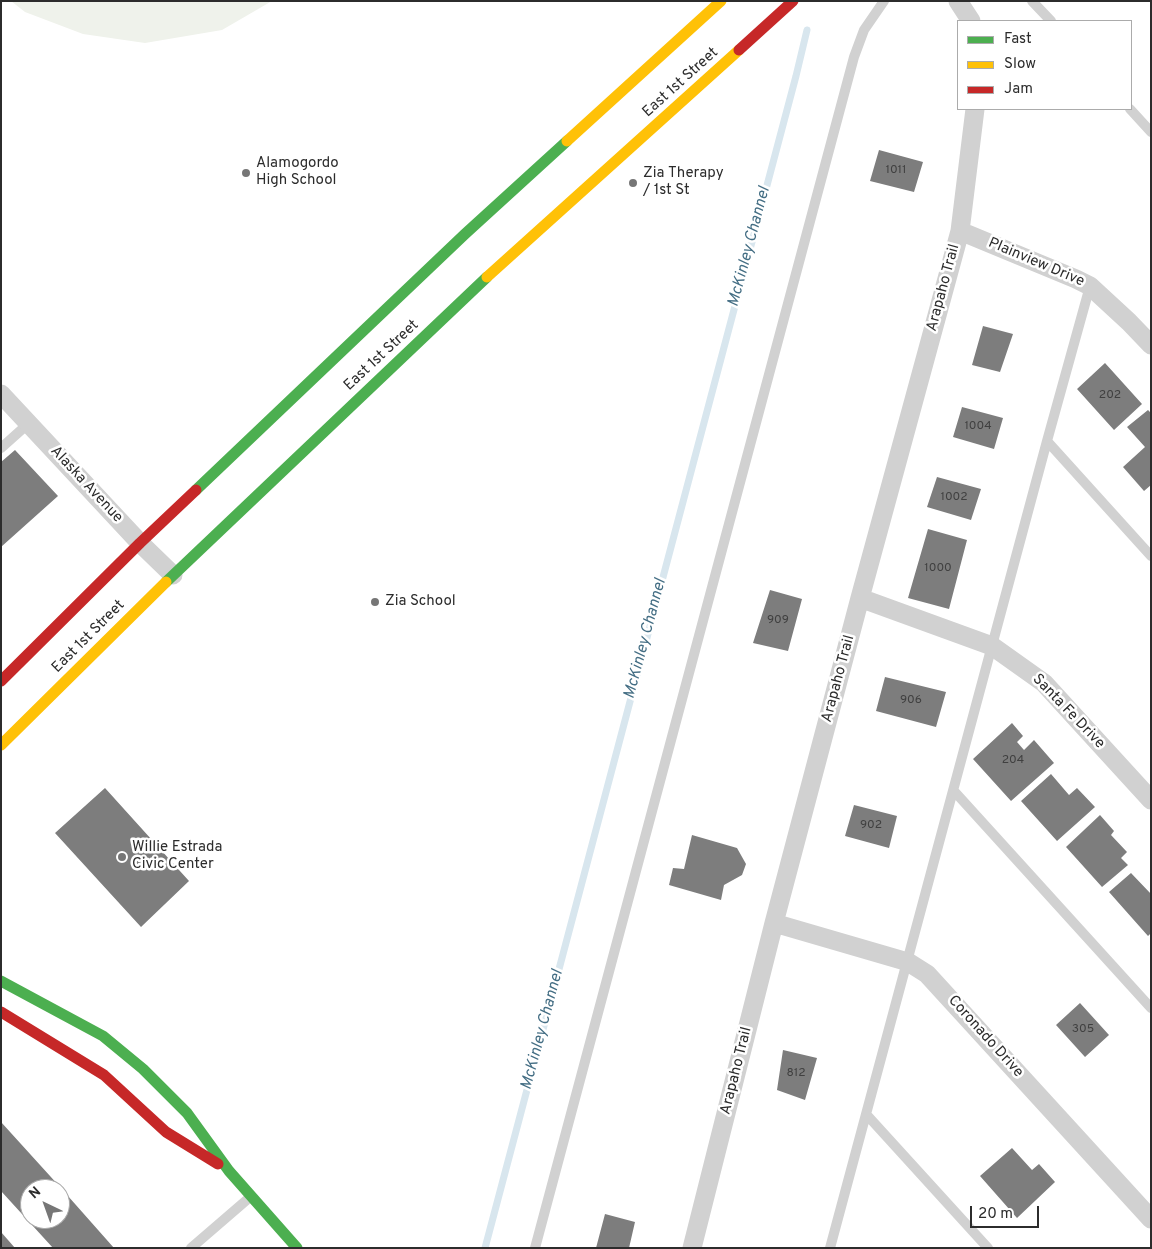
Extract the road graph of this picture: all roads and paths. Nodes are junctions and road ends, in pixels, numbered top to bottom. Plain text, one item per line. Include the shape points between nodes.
1 (721, 1) edge
2 (793, 1) edge
3 (884, 1) edge
4 (958, 1) edge
5 (1032, 1) edge
6 (970, 20) edge
7 (1049, 20) edge
8 (975, 110) edge
9 (1131, 110) edge
10 (1151, 132) edge
11 (960, 231) junction
12 (1090, 286) junction
13 (1151, 345) edge
14 (1, 394) edge
15 (29, 423) junction
16 (1047, 441) junction
17 (1, 448) edge
18 (140, 543) junction
19 (1151, 556) edge
20 (173, 575) junction
21 (860, 598) junction
22 (992, 646) junction
23 (1, 682) edge
24 (3, 744) edge
25 (954, 791) junction
26 (1151, 800) edge
27 (774, 923) junction
28 (908, 962) junction
29 (1, 981) edge
30 (64, 1001) dead end
31 (1151, 1008) edge
32 (1, 1012) edge
33 (103, 1036) junction
34 (866, 1114) junction
35 (229, 1172) junction
36 (250, 1197) junction
37 (1151, 1219) edge
38 (191, 1248) edge
39 (297, 1248) edge
40 (535, 1248) edge
41 (692, 1248) edge
42 (830, 1248) edge
43 (988, 1248) edge

1 - 18 main road, East 1st Street via 465,234
2 - 20 main road, East 1st Street via 496,269
3 - 40 lane via 864,30 854,58
4 - 6 street
5 - 7 lane
8 - 11 street, Arapaho Trail
9 - 10 lane
11 - 12 street, Plainview Drive
11 - 21 street, Arapaho Trail
12 - 13 street, Plainview Drive
12 - 16 lane
14 - 15 street, Alaska Avenue
15 - 17 lane
15 - 18 street, Alaska Avenue
16 - 19 lane
16 - 22 lane
18 - 20 street, Alaska Avenue
18 - 23 main road, East 1st Street
20 - 24 main road, East 1st Street
21 - 22 street, Santa Fe Drive
21 - 27 street, Arapaho Trail
22 - 25 lane
22 - 26 street, Santa Fe Drive via 1044,683
25 - 28 lane
25 - 31 lane
27 - 28 street, Coronado Drive
27 - 41 street, Arapaho Trail
28 - 34 lane
28 - 37 street, Coronado Drive via 928,974
29 - 33 main road
30 - 33 main road
32 - 35 main road via 104,1074 166,1132
33 - 35 main road via 144,1069 187,1113
34 - 42 lane
34 - 43 lane
35 - 36 main road
36 - 38 lane
36 - 39 main road

